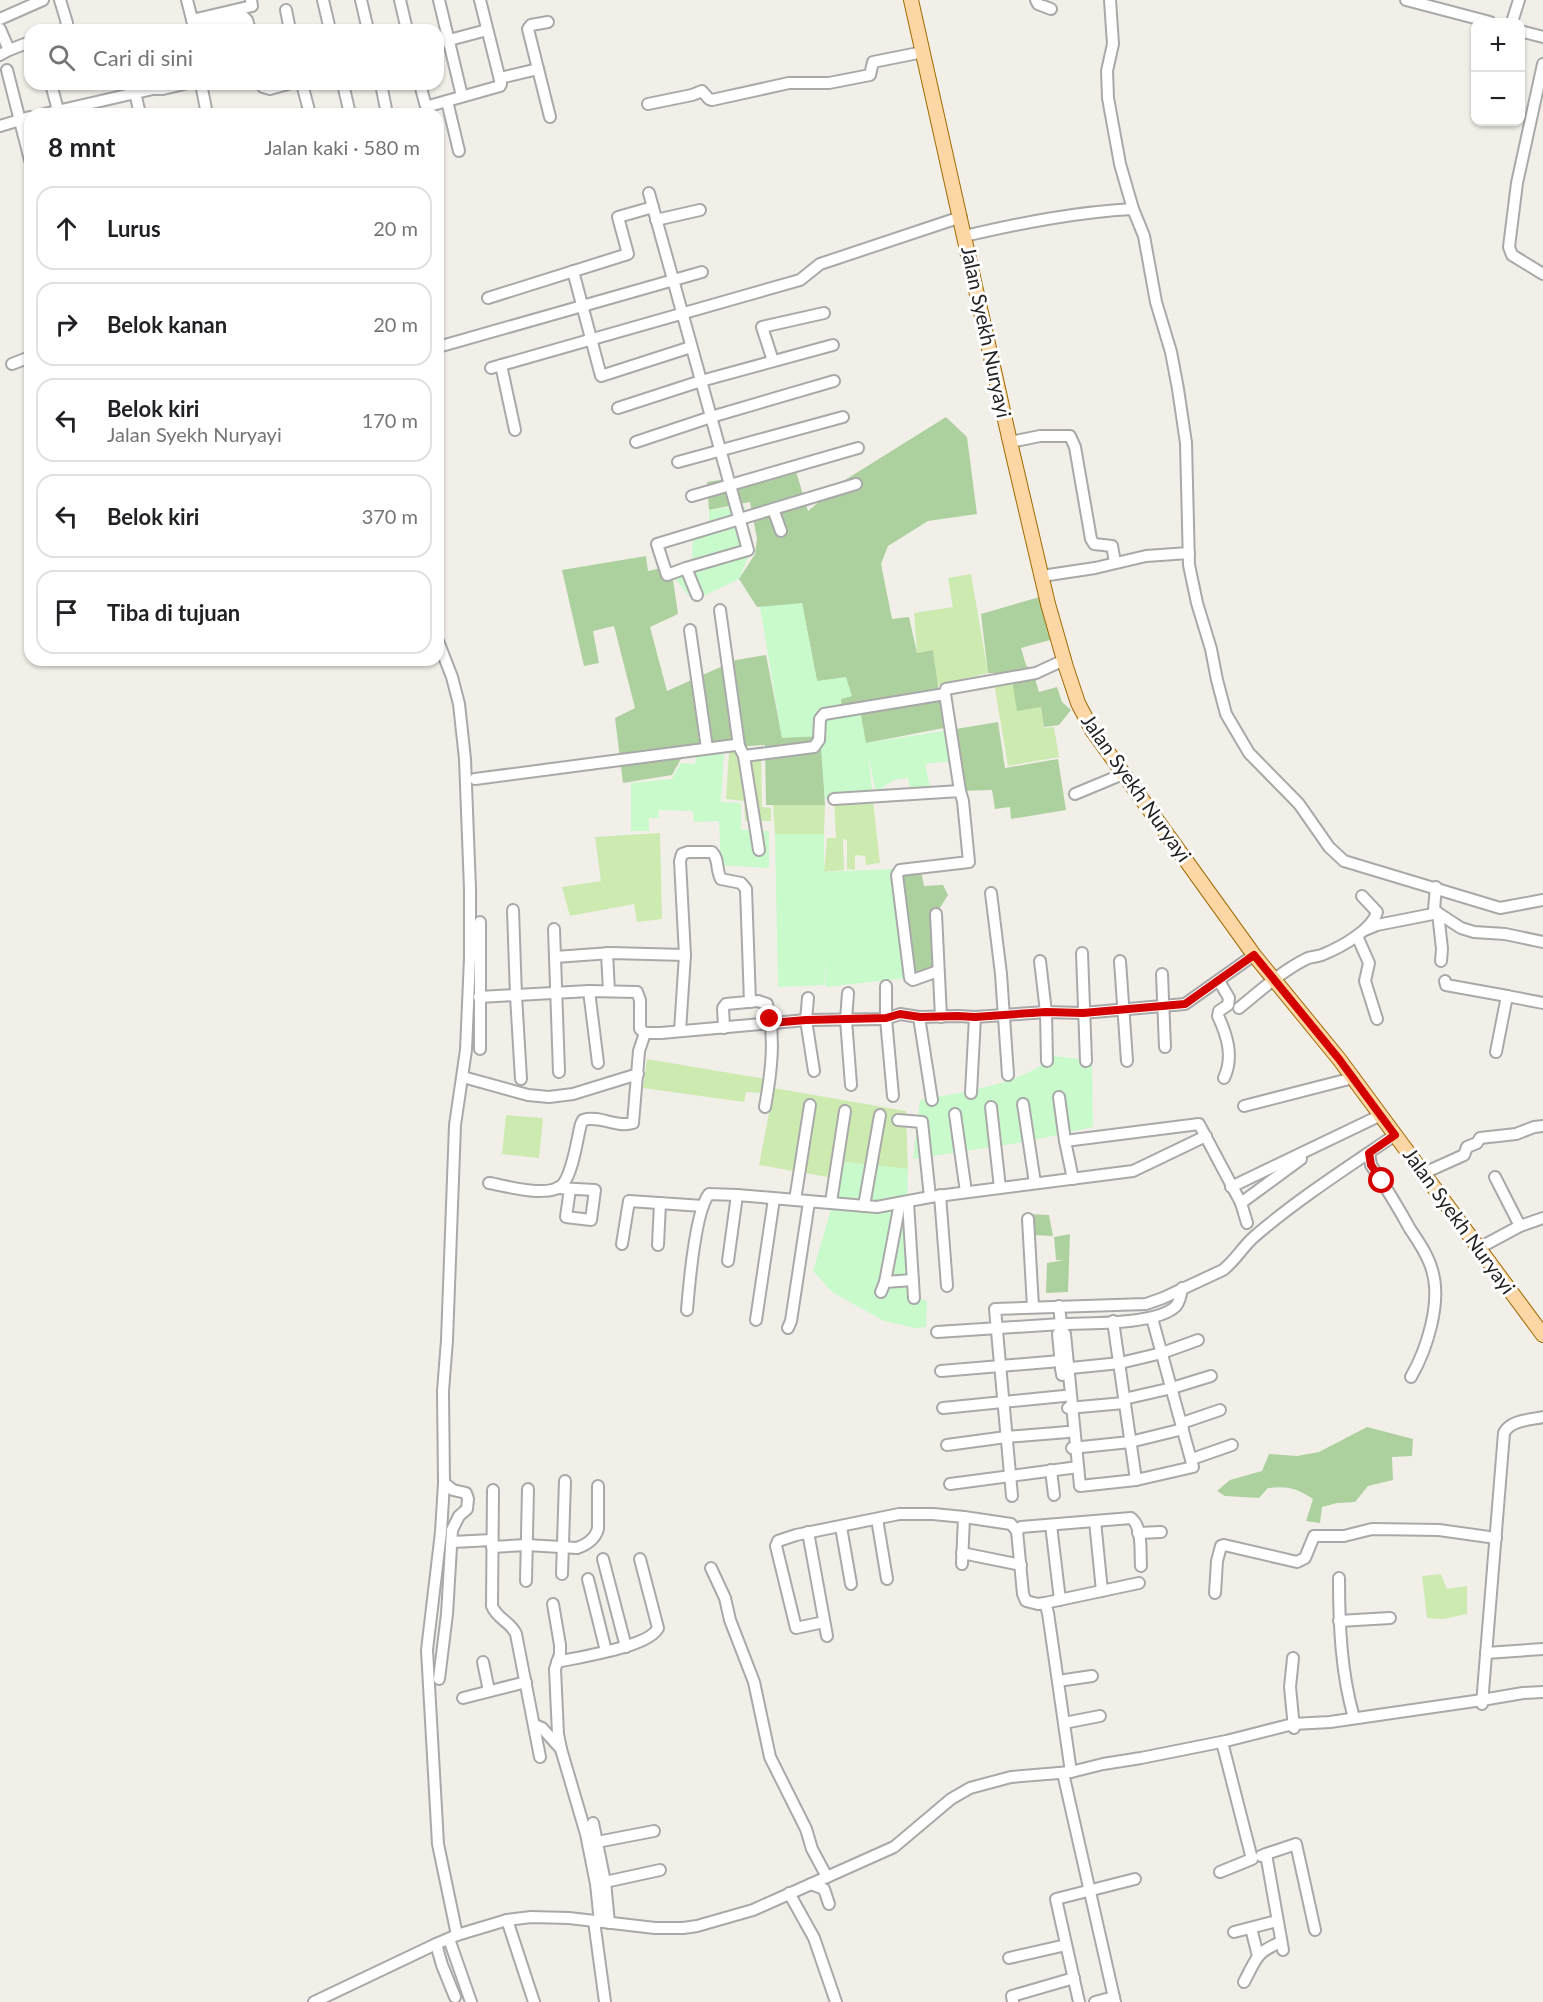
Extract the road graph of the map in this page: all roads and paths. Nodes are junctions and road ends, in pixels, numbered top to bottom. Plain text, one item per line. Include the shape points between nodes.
1 (43, 0) edge
2 (60, 0) edge
3 (187, 0) edge
4 (252, 0) edge
5 (323, 0) edge
6 (361, 0) edge
7 (400, 0) edge
8 (439, 0) edge
9 (480, 0) edge
10 (911, 0) edge
11 (1036, 0) edge
12 (1110, 0) edge
13 (1406, 0) edge
14 (1519, 0) edge
15 (1051, 9) dead end
16 (286, 10) dead end
17 (1475, 18) edge
18 (1513, 18) edge
19 (0, 19) edge
20 (548, 22) dead end
21 (67, 24) edge
22 (193, 24) edge
23 (199, 24) edge
24 (206, 24) edge
25 (249, 24) edge
26 (289, 24) edge
27 (329, 24) edge
28 (367, 24) edge
29 (406, 24) edge
30 (441, 24) edge
31 (0, 29) edge
32 (487, 30) junction
33 (1525, 32) edge
34 (1543, 37) edge
35 (444, 42) edge
36 (24, 45) edge
37 (444, 45) edge
38 (923, 52) junction
39 (5, 53) edge
40 (1543, 64) edge
41 (538, 69) junction
42 (7, 70) dead end
43 (500, 78) junction
44 (53, 90) edge
45 (162, 90) edge
46 (202, 90) edge
47 (304, 90) edge
48 (344, 90) edge
49 (382, 90) edge
50 (422, 90) edge
51 (135, 92) edge
52 (462, 96) junction
53 (447, 101) junction
54 (648, 104) dead end
55 (58, 108) edge
56 (98, 108) edge
57 (139, 108) edge
58 (206, 108) edge
59 (308, 108) edge
60 (349, 108) edge
61 (386, 108) edge
62 (24, 116) edge
63 (550, 117) dead end
64 (24, 121) edge
65 (0, 127) edge
66 (459, 151) dead end
67 (649, 193) dead end
68 (653, 207) junction
69 (1133, 209) junction
70 (700, 210) dead end
71 (961, 217) junction
72 (656, 220) junction
73 (965, 236) junction
74 (573, 272) junction
75 (702, 272) dead end
76 (1543, 274) edge
77 (672, 280) junction
78 (488, 298) dead end
79 (582, 305) junction
80 (824, 313) dead end
81 (681, 314) junction
82 (592, 339) junction
83 (444, 345) edge
84 (833, 345) dead end
85 (691, 347) junction
86 (24, 359) edge
87 (773, 361) junction
88 (12, 364) dead end
89 (700, 381) junction
90 (834, 381) dead end
91 (618, 408) dead end
92 (711, 417) junction
93 (843, 417) dead end
94 (515, 430) dead end
95 (636, 442) dead end
96 (1010, 442) junction
97 (858, 448) dead end
98 (720, 450) junction
99 (678, 462) dead end
100 (856, 484) dead end
101 (730, 485) junction
102 (692, 496) dead end
103 (773, 508) junction
104 (739, 518) junction
105 (781, 531) dead end
106 (1186, 553) junction
107 (1115, 562) junction
108 (686, 568) junction
109 (1042, 576) junction
110 (697, 596) dead end
111 (720, 610) dead end
112 (690, 630) dead end
113 (444, 656) edge
114 (1064, 660) junction
115 (945, 694) junction
116 (739, 746) junction
117 (707, 748) junction
118 (744, 756) junction
119 (1123, 774) junction
120 (475, 778) dead end
121 (960, 791) junction
122 (1075, 794) dead end
123 (834, 799) dead end
124 (759, 850) dead end
125 (1435, 891) junction
126 (991, 894) dead end
127 (1362, 896) dead end
128 (1543, 900) edge
129 (513, 910) dead end
130 (1438, 913) junction
131 (936, 914) dead end
132 (480, 922) dead end
133 (554, 929) dead end
134 (1361, 933) junction
135 (1543, 942) edge
136 (607, 953) junction
137 (1082, 953) dead end
138 (685, 955) junction
139 (1254, 955) junction
140 (555, 957) junction
141 (1040, 960) dead end
142 (1120, 961) dead end
143 (1442, 961) dead end
144 (938, 971) junction
145 (1162, 974) dead end
146 (1274, 980) junction
147 (1219, 981) junction
148 (1445, 981) dead end
149 (886, 986) dead end
150 (589, 991) junction
151 (609, 991) junction
152 (557, 992) junction
153 (848, 993) dead end
154 (516, 996) junction
155 (1508, 996) junction
156 (480, 997) junction
157 (808, 998) dead end
158 (750, 1002) junction
159 (1543, 1003) edge
160 (1162, 1006) junction
161 (1239, 1008) dead end
162 (1123, 1009) junction
163 (1046, 1012) junction
164 (1083, 1013) junction
165 (1005, 1016) junction
166 (920, 1017) junction
167 (941, 1017) junction
168 (975, 1017) junction
169 (886, 1018) junction
170 (1377, 1019) dead end
171 (806, 1020) junction
172 (846, 1020) junction
173 (770, 1023) junction
174 (724, 1028) junction
175 (680, 1031) junction
176 (645, 1033) junction
177 (1165, 1047) dead end
178 (480, 1049) dead end
179 (1496, 1052) dead end
180 (1047, 1061) dead end
181 (1086, 1061) dead end
182 (1127, 1061) dead end
183 (598, 1063) dead end
184 (814, 1071) dead end
185 (559, 1072) dead end
186 (638, 1074) junction
187 (1008, 1075) dead end
188 (463, 1077) junction
189 (1224, 1077) dead end
190 (1353, 1078) junction
191 (521, 1079) dead end
192 (851, 1085) dead end
193 (971, 1094) dead end
194 (893, 1096) dead end
195 (1059, 1096) dead end
196 (932, 1100) dead end
197 (1023, 1104) dead end
198 (810, 1106) dead end
199 (1244, 1106) dead end
200 (765, 1107) dead end
201 (991, 1107) dead end
202 (845, 1111) dead end
203 (955, 1114) dead end
204 (880, 1115) dead end
205 (1381, 1115) junction
206 (898, 1120) dead end
207 (1543, 1126) edge
208 (1395, 1135) junction
209 (1206, 1136) junction
210 (1065, 1141) junction
211 (1323, 1143) junction
212 (1369, 1153) junction
213 (1424, 1173) junction
214 (1495, 1177) dead end
215 (1073, 1179) junction
216 (489, 1183) dead end
217 (1035, 1184) junction
218 (1231, 1187) junction
219 (557, 1188) junction
220 (1000, 1188) junction
221 (570, 1189) dead end
222 (966, 1192) junction
223 (737, 1195) junction
224 (935, 1196) junction
225 (774, 1199) junction
226 (795, 1200) junction
227 (809, 1202) junction
228 (831, 1202) junction
229 (904, 1202) junction
230 (660, 1203) junction
231 (1241, 1203) junction
232 (703, 1206) junction
233 (864, 1206) junction
234 (1543, 1218) edge
235 (1028, 1219) dead end
236 (1247, 1223) dead end
237 (1520, 1226) junction
238 (622, 1244) dead end
239 (658, 1245) dead end
240 (1479, 1248) junction
241 (728, 1261) dead end
242 (913, 1280) junction
243 (947, 1286) dead end
244 (1182, 1288) junction
245 (914, 1298) dead end
246 (1059, 1306) junction
247 (1034, 1307) junction
248 (687, 1310) dead end
249 (1152, 1318) junction
250 (756, 1320) dead end
251 (1113, 1321) junction
252 (1061, 1326) junction
253 (788, 1328) dead end
254 (995, 1328) junction
255 (937, 1332) dead end
256 (1543, 1335) edge
257 (1198, 1340) dead end
258 (1161, 1353) junction
259 (1120, 1363) junction
260 (999, 1365) junction
261 (1063, 1366) junction
262 (941, 1371) dead end
263 (1211, 1376) dead end
264 (1411, 1377) dead end
265 (1172, 1388) junction
266 (1064, 1396) junction
267 (1002, 1401) junction
268 (1124, 1401) junction
269 (943, 1408) dead end
270 (1069, 1408) junction
271 (1220, 1410) dead end
272 (1543, 1417) edge
273 (1183, 1426) junction
274 (1068, 1432) junction
275 (1006, 1437) junction
276 (1130, 1442) junction
277 (946, 1445) dead end
278 (1232, 1445) dead end
279 (1073, 1448) junction
280 (1192, 1459) junction
281 (1075, 1467) junction
282 (1051, 1470) junction
283 (1009, 1475) junction
284 (1136, 1480) junction
285 (565, 1481) dead end
286 (444, 1483) junction
287 (950, 1484) dead end
288 (598, 1486) dead end
289 (528, 1489) dead end
290 (493, 1490) dead end
291 (1054, 1495) dead end
292 (1012, 1496) dead end
293 (964, 1517) junction
294 (877, 1519) junction
295 (1095, 1521) junction
296 (1052, 1525) junction
297 (841, 1527) junction
298 (1017, 1531) junction
299 (808, 1532) junction
300 (1161, 1532) dead end
301 (1138, 1533) junction
302 (1496, 1538) junction
303 (452, 1542) junction
304 (492, 1543) junction
305 (527, 1545) junction
306 (564, 1547) junction
307 (640, 1559) dead end
308 (603, 1560) dead end
309 (1021, 1565) junction
310 (1141, 1566) dead end
311 (711, 1568) dead end
312 (562, 1574) dead end
313 (1339, 1578) dead end
314 (588, 1579) dead end
315 (887, 1579) dead end
316 (526, 1581) dead end
317 (1139, 1583) dead end
318 (851, 1584) dead end
319 (1102, 1591) junction
320 (1215, 1593) dead end
321 (1060, 1600) junction
322 (1045, 1603) junction
323 (553, 1604) dead end
324 (1390, 1618) dead end
325 (1340, 1621) junction
326 (824, 1622) junction
327 (827, 1636) dead end
328 (626, 1647) junction
329 (1543, 1648) edge
330 (606, 1651) junction
331 (1486, 1653) junction
332 (1293, 1658) dead end
333 (483, 1662) dead end
334 (557, 1662) junction
335 (1092, 1676) dead end
336 (439, 1679) dead end
337 (1058, 1681) junction
338 (526, 1682) junction
339 (489, 1691) junction
340 (1543, 1692) edge
341 (463, 1698) dead end
342 (1482, 1702) junction
343 (1100, 1716) dead end
344 (1354, 1718) junction
345 (1064, 1722) junction
346 (535, 1725) junction
347 (1293, 1726) junction
348 (1222, 1742) junction
349 (561, 1749) junction
350 (540, 1757) dead end
351 (1067, 1772) junction
352 (593, 1823) dead end
353 (654, 1831) dead end
354 (597, 1842) junction
355 (1266, 1854) junction
356 (1252, 1858) junction
357 (660, 1870) dead end
358 (1220, 1872) dead end
359 (827, 1877) junction
360 (1135, 1879) dead end
361 (604, 1882) junction
362 (811, 1884) junction
363 (1089, 1890) junction
364 (789, 1893) junction
365 (829, 1904) dead end
366 (507, 1920) junction
367 (1277, 1921) junction
368 (601, 1922) junction
369 (1251, 1928) junction
370 (1315, 1930) dead end
371 (1234, 1932) dead end
372 (453, 1937) junction
373 (436, 1944) junction
374 (1066, 1945) junction
375 (1258, 1956) junction
376 (1009, 1958) dead end
377 (1074, 1978) junction
378 (1245, 1982) dead end
379 (455, 1996) dead end
380 (1114, 2000) edge
381 (314, 2002) edge
382 (471, 2002) edge
383 (534, 2002) edge
384 (605, 2002) edge
385 (836, 2002) edge
386 (1013, 2002) edge
387 (1079, 2002) edge
388 (1095, 2002) edge

1 - 19 street
2 - 21 street
3 - 22 street
4 - 23 street via 252,6
5 - 27 street
6 - 28 street
7 - 29 street
8 - 30 street
9 - 32 street
10 - 38 main road, Jalan Syekh Nuryayi
11 - 15 street
12 - 69 street via 1113,45 1107,71 1108,98
13 - 17 street
14 - 18 street
16 - 26 street
20 - 41 street via 528,29
24 - 25 street via 244,18
31 - 39 street
32 - 35 street
32 - 43 street
33 - 34 street
36 - 39 street
37 - 52 street
38 - 54 street via 873,62 870,75 829,84 789,83 712,100 702,91
38 - 71 main road, Jalan Syekh Nuryayi
40 - 76 street via 1517,183 1509,247 1512,255
41 - 43 street
41 - 63 street
42 - 62 street
43 - 52 street via 497,88
44 - 55 street
45 - 51 street
46 - 58 street
47 - 59 street
48 - 60 street
49 - 61 street
50 - 53 street via 426,106
51 - 56 street
51 - 57 street
52 - 53 street
53 - 66 street
64 - 65 street
67 - 68 street
68 - 72 street
68 - 74 street via 618,217 628,254
69 - 73 street via 1050,218
69 - 106 street via 1144,236 1178,390 1186,443
70 - 72 street
71 - 73 main road, Jalan Syekh Nuryayi
71 - 81 street via 820,264 800,280
72 - 77 street
73 - 96 main road, Jalan Syekh Nuryayi
74 - 78 street via 500,288
74 - 79 street
75 - 77 street
77 - 79 street
77 - 81 street
79 - 82 street
79 - 83 street
80 - 87 street via 762,327
81 - 82 street
81 - 85 street
82 - 85 street via 601,375
82 - 94 street via 496,367
84 - 87 street
85 - 89 street
86 - 88 street
87 - 89 street
89 - 91 street
89 - 92 street
90 - 92 street
92 - 95 street
92 - 98 street
93 - 98 street
96 - 107 street via 1070,436 1091,539 1095,544 1112,546
96 - 109 main road, Jalan Syekh Nuryayi
97 - 101 street
98 - 99 street
98 - 101 street
100 - 103 street
101 - 102 street
101 - 104 street
103 - 104 street
103 - 105 street
104 - 108 street via 748,550
104 - 108 street via 657,544 667,575
106 - 107 street
106 - 125 street via 1226,714 1249,753 1299,804 1329,847 1344,861
107 - 109 street
108 - 110 street
109 - 114 main road, Jalan Syekh Nuryayi
111 - 116 street
112 - 117 street
113 - 188 street via 459,704 465,759 470,958
114 - 115 street via 1036,673 952,687
114 - 119 main road, Jalan Syekh Nuryayi via 1078,703
115 - 118 street via 824,714 814,747
115 - 121 street
116 - 117 street
116 - 118 street
117 - 120 street
118 - 124 street
119 - 122 street
119 - 139 main road, Jalan Syekh Nuryayi
121 - 123 street
121 - 144 street via 969,862 900,870 897,875 910,978
125 - 128 street via 1500,908
125 - 130 street via 1434,909
126 - 165 street
127 - 134 street via 1377,912
129 - 154 street
130 - 134 street
130 - 135 street via 1474,932
130 - 143 street
131 - 144 street
132 - 156 street
133 - 140 street
134 - 146 street via 1324,954 1307,958
134 - 170 street via 1369,963 1365,981
136 - 138 street
136 - 140 street
136 - 151 street
137 - 164 street
138 - 158 street via 680,856 712,852 721,879 741,883 746,889
138 - 175 street
139 - 146 main road, Jalan Syekh Nuryayi
139 - 147 street
140 - 152 street
141 - 163 street
142 - 162 street
144 - 167 street
145 - 160 street
146 - 161 street
146 - 190 main road, Jalan Syekh Nuryayi
147 - 160 street via 1190,1002
147 - 189 street via 1229,998 1228,1005 1219,1011 1229,1057
148 - 155 street via 1446,986
149 - 169 street
150 - 151 street
150 - 152 street
150 - 183 street
151 - 176 street via 637,992 640,1029
152 - 154 street
152 - 185 street
153 - 172 street
154 - 156 street
154 - 191 street
155 - 159 street
155 - 179 street
156 - 178 street
157 - 171 street
158 - 173 street via 765,1003
158 - 174 street via 724,1005
160 - 162 street
160 - 177 street
162 - 164 street
162 - 182 street
163 - 164 street
163 - 165 street
163 - 180 street
164 - 181 street
165 - 168 street
165 - 187 street
166 - 167 street
166 - 169 street via 900,1014
166 - 196 street
167 - 168 street
168 - 193 street
169 - 172 street
169 - 194 street
171 - 172 street
171 - 173 street
171 - 184 street
172 - 192 street
173 - 174 street
173 - 200 street via 771,1070
174 - 175 street
175 - 176 street
176 - 186 street
186 - 188 street via 573,1094 549,1096 528,1095
186 - 219 street via 633,1123 584,1120 569,1170
188 - 286 street via 455,1125 444,1363
190 - 199 street
190 - 205 main road, Jalan Syekh Nuryayi
195 - 210 street
197 - 217 street
198 - 226 street
201 - 220 street
202 - 228 street
203 - 222 street
204 - 233 street
205 - 208 main road, Jalan Syekh Nuryayi
205 - 211 street
206 - 224 street via 922,1122
207 - 213 street via 1479,1139 1464,1155
208 - 212 street
208 - 213 main road, Jalan Syekh Nuryayi
209 - 210 street via 1199,1124
209 - 215 street via 1133,1172
209 - 218 street
210 - 215 street
211 - 218 street
211 - 231 street
212 - 244 street via 1253,1237 1223,1270
212 - 264 street via 1371,1165 1432,1269 1435,1304 1431,1328
213 - 240 main road, Jalan Syekh Nuryayi
214 - 237 street
215 - 217 street
216 - 219 street via 545,1192
217 - 220 street
218 - 231 street
219 - 221 street
220 - 222 street
222 - 224 street
223 - 225 street
223 - 232 street via 709,1194
223 - 241 street
224 - 229 street
224 - 243 street
225 - 226 street
225 - 250 street
226 - 227 street
227 - 228 street
227 - 253 street
228 - 233 street
229 - 233 street
229 - 242 street
229 - 242 street via 883,1287
230 - 232 street
230 - 238 street via 629,1201
230 - 239 street
231 - 236 street
232 - 248 street
234 - 237 street
235 - 247 street
237 - 240 street
240 - 256 main road, Jalan Syekh Nuryayi
242 - 245 street
244 - 246 street via 1146,1304
244 - 249 street via 1174,1308
246 - 247 street
246 - 252 street
247 - 254 street via 994,1309
249 - 251 street
249 - 258 street
251 - 252 street
251 - 259 street
252 - 254 street
252 - 261 street via 1065,1334
254 - 255 street
254 - 260 street
257 - 258 street
258 - 259 street
258 - 265 street
259 - 261 street
259 - 268 street
260 - 261 street
260 - 262 street
260 - 267 street
261 - 266 street
261 - 270 street
263 - 265 street
265 - 268 street
265 - 273 street
266 - 267 street
266 - 270 street
267 - 269 street
267 - 275 street
268 - 270 street
268 - 276 street
270 - 274 street
270 - 279 street
271 - 273 street
272 - 302 street via 1506,1428
273 - 276 street
273 - 280 street
274 - 275 street
274 - 279 street
275 - 277 street
275 - 283 street
276 - 279 street
276 - 284 street
278 - 280 street
279 - 281 street
280 - 284 street via 1193,1467
281 - 282 street
281 - 284 street via 1080,1486
282 - 283 street
282 - 291 street
283 - 287 street
283 - 292 street
285 - 306 street
286 - 303 street via 466,1493 468,1498 467,1509 452,1530
286 - 372 street via 428,1661 438,1844
288 - 306 street via 596,1535 584,1546
289 - 305 street
290 - 304 street
293 - 294 street via 899,1514
293 - 298 street via 1011,1524
293 - 309 street via 962,1559
294 - 297 street
294 - 315 street
295 - 296 street
295 - 301 street via 1131,1518
295 - 319 street
296 - 298 street via 1021,1527
296 - 321 street
297 - 299 street
297 - 318 street
298 - 309 street
299 - 326 street
299 - 326 street via 783,1538 776,1546 796,1628
300 - 301 street
301 - 310 street
302 - 320 street via 1439,1530 1372,1529 1344,1536 1314,1536 1305,1558 1297,1562 1224,1545 1217,1561
302 - 331 street
303 - 304 street
303 - 336 street
304 - 305 street
304 - 338 street via 492,1606 495,1614 514,1628
305 - 306 street
305 - 316 street
306 - 312 street
307 - 328 street via 658,1628 652,1636
308 - 328 street
309 - 322 street via 1026,1601
311 - 359 street via 754,1682 770,1757
313 - 325 street
314 - 330 street
317 - 319 street
319 - 321 street
321 - 322 street
322 - 337 street
323 - 334 street via 560,1645
324 - 325 street
325 - 344 street via 1342,1662
326 - 327 street
328 - 330 street
329 - 331 street
330 - 334 street
331 - 342 street
332 - 347 street
333 - 339 street
334 - 349 street via 555,1693
335 - 337 street
337 - 345 street
338 - 339 street
338 - 346 street
339 - 341 street
340 - 342 street
342 - 344 street
343 - 345 street
344 - 347 street
345 - 351 street
346 - 349 street
346 - 350 street
347 - 348 street
348 - 351 street
348 - 356 street
349 - 368 street via 586,1834
351 - 359 street via 1011,1777 970,1788 894,1847
351 - 363 street
352 - 354 street
353 - 354 street
354 - 361 street
355 - 356 street
355 - 367 street
355 - 370 street via 1296,1844
356 - 358 street
357 - 361 street
359 - 362 street
360 - 363 street
361 - 368 street
362 - 364 street
362 - 365 street via 824,1889
363 - 374 street via 1056,1899
363 - 380 street
364 - 368 street via 753,1910 683,1928
364 - 385 street via 814,1938
366 - 368 street via 554,1917
366 - 372 street
366 - 383 street
367 - 369 street
367 - 375 street via 1282,1946 1263,1950
368 - 384 street
369 - 371 street
369 - 375 street
372 - 373 street
372 - 382 street
373 - 379 street
373 - 381 street
374 - 376 street
374 - 377 street
375 - 378 street
377 - 386 street via 1012,1996
377 - 387 street
380 - 388 street

